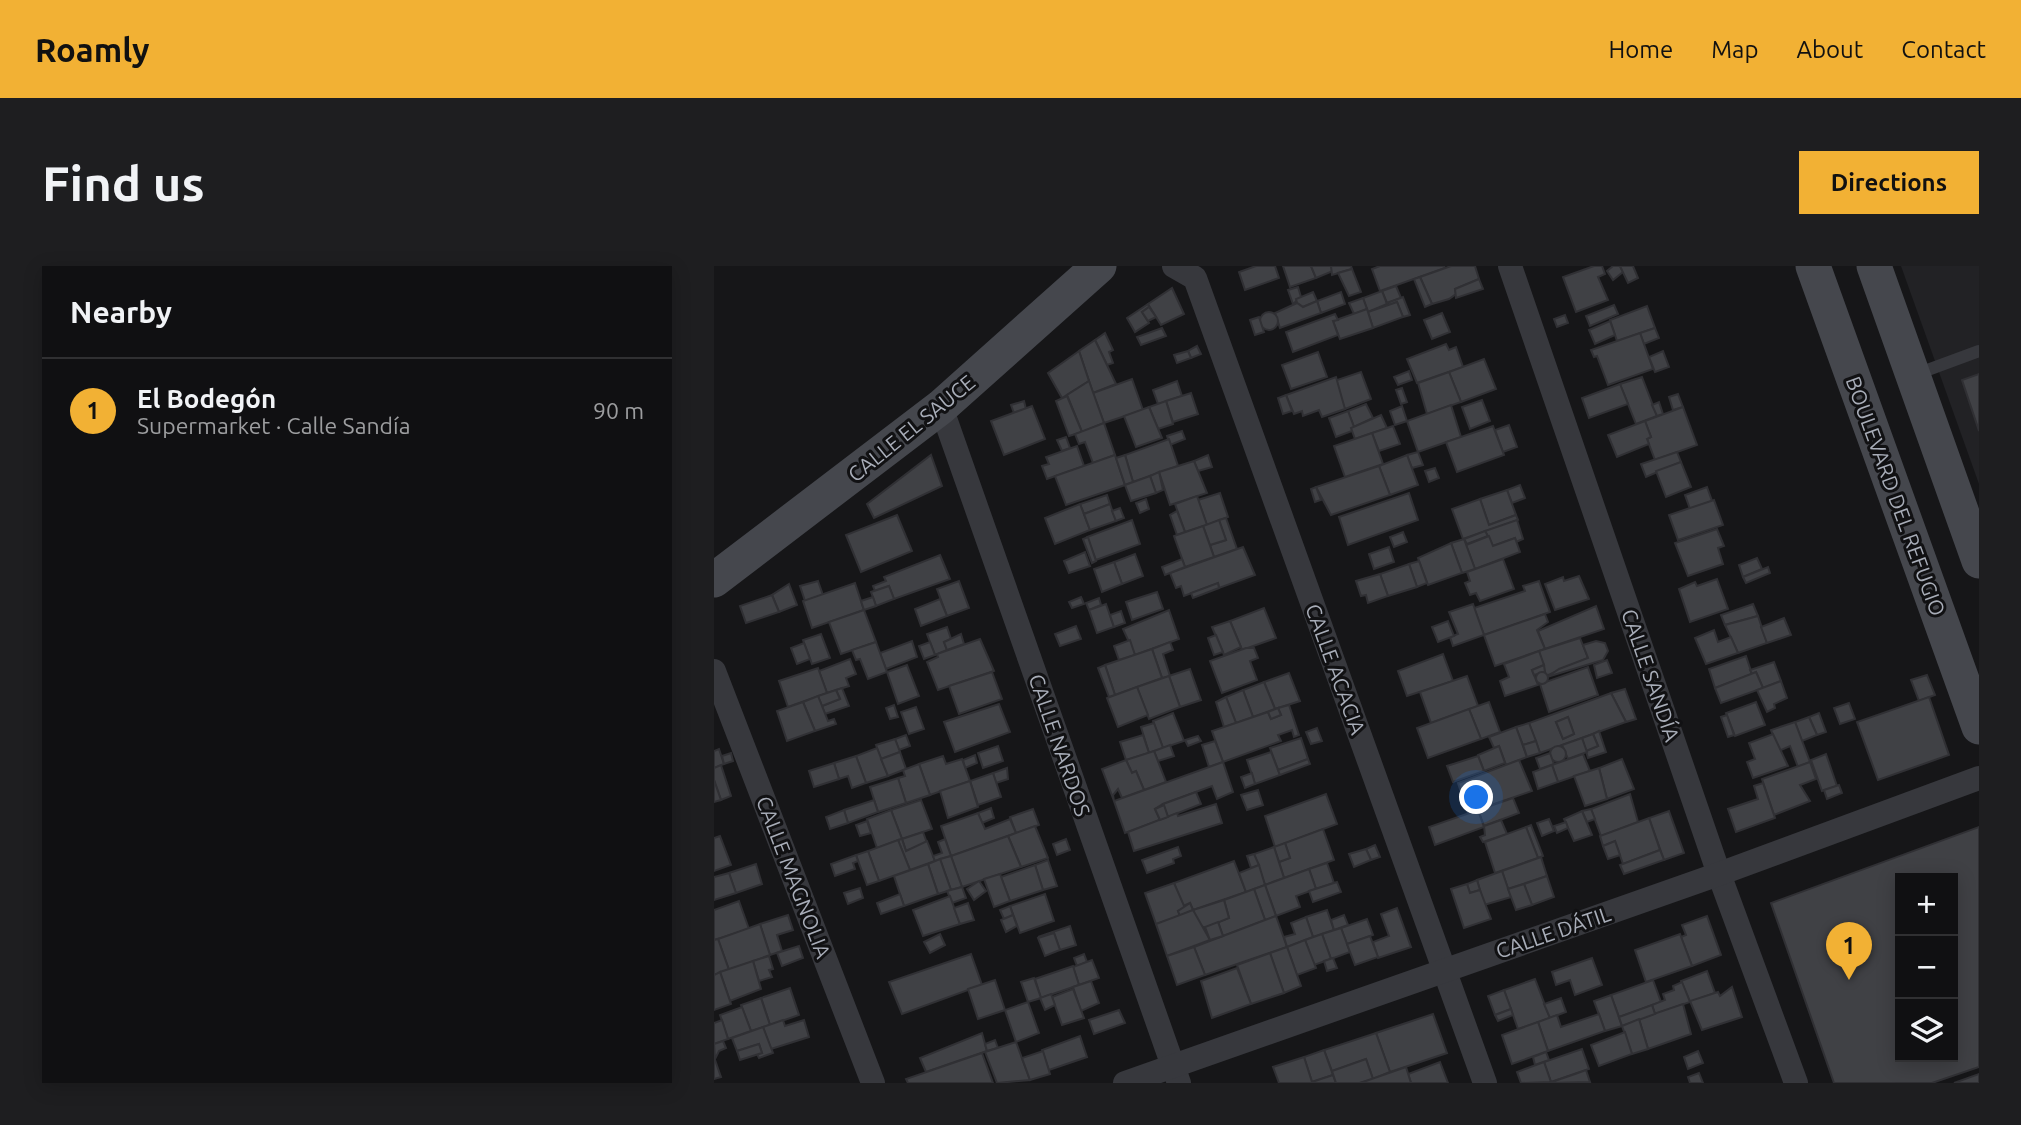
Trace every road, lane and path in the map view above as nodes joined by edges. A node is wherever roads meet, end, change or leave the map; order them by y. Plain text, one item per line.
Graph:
1 (1099, 266) edge
2 (1174, 266) edge
3 (1510, 266) edge
4 (1813, 266) edge
5 (1874, 266) edge
6 (1979, 351) edge
7 (1913, 376) junction
8 (941, 407) junction
9 (1979, 561) edge
10 (714, 580) edge
11 (714, 671) edge
12 (1979, 727) edge
13 (1979, 778) edge
14 (1719, 874) junction
15 (1445, 970) junction
16 (1176, 1075) edge
17 (873, 1083) edge
18 (1125, 1083) edge
19 (1485, 1083) edge
20 (1796, 1083) edge

1 - 8 street, CALLE EL SAUCE
2 - 15 street, CALLE ACACIA
3 - 14 street, CALLE SANDÍA
4 - 12 street, BOULEVARD DEL REFUGIO
5 - 7 street
6 - 7 lane
7 - 9 street
8 - 10 street, CALLE EL SAUCE
8 - 16 street, CALLE NARDOS
11 - 17 street, CALLE MAGNOLIA
13 - 14 street, CALLE DÁTIL
14 - 15 street, CALLE DÁTIL
14 - 20 street, CALLE SANDÍA
15 - 16 street, CALLE DÁTIL
15 - 19 street, CALLE ACACIA
16 - 18 street, CALLE DÁTIL

